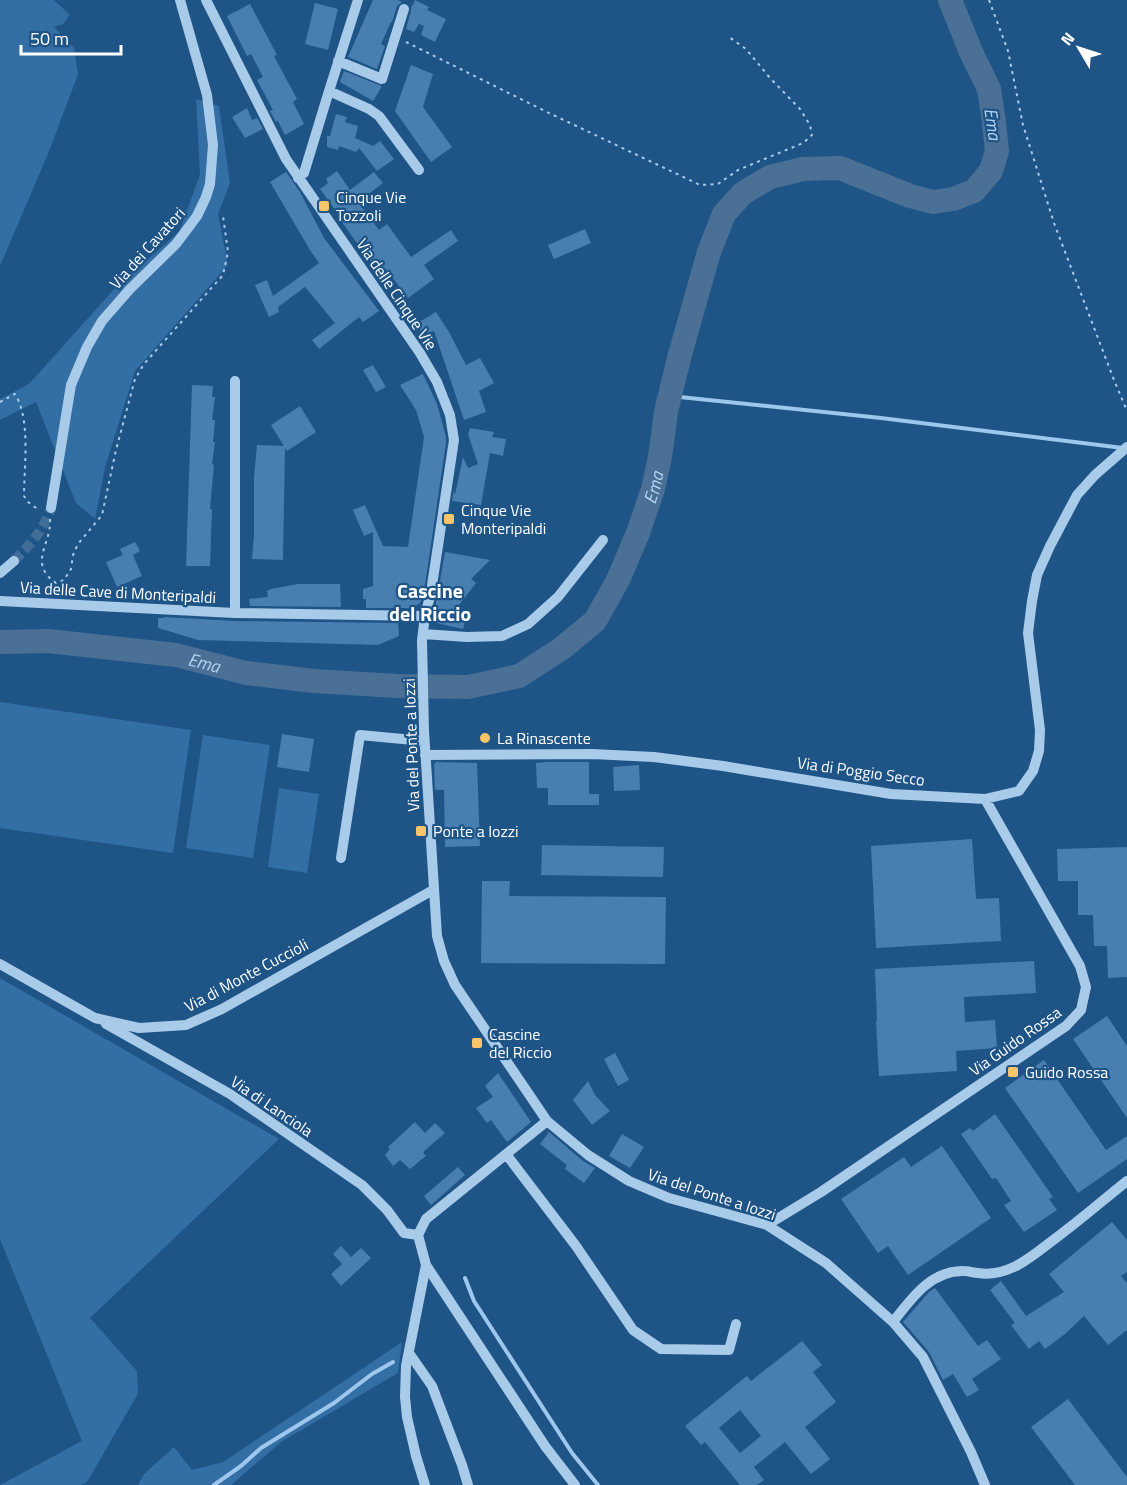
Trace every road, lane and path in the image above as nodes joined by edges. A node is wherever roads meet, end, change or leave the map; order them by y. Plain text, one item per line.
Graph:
1 (180, 0) edge
2 (206, 0) edge
3 (358, 0) edge
4 (989, 0) edge
5 (405, 9) dead end
6 (395, 37) junction
7 (729, 37) dead end
8 (338, 61) junction
9 (329, 91) junction
10 (418, 171) dead end
11 (298, 178) junction
12 (223, 216) dead end
13 (235, 381) dead end
14 (0, 402) edge
15 (1127, 411) edge
16 (1127, 447) edge
17 (51, 508) tunnel mouth
18 (603, 540) dead end
19 (14, 561) tunnel mouth
20 (0, 573) edge
21 (0, 601) edge
22 (235, 613) junction
23 (424, 616) junction
24 (422, 637) junction
25 (424, 736) junction
26 (425, 755) junction
27 (985, 799) junction
28 (342, 858) dead end
29 (433, 890) junction
30 (0, 964) edge
31 (95, 1018) junction
32 (546, 1121) junction
33 (506, 1154) junction
34 (1127, 1181) edge
35 (767, 1225) junction
36 (418, 1235) junction
37 (426, 1265) junction
38 (893, 1322) junction
39 (736, 1324) dead end
40 (409, 1353) junction
41 (425, 1485) edge
42 (468, 1485) edge
43 (575, 1485) edge
44 (985, 1485) edge

1 - 17 street, Via dei Cavatori
2 - 11 street, Via delle Cinque Vie
3 - 8 street
4 - 15 path
5 - 6 street
6 - 7 path
6 - 8 street
8 - 9 street
9 - 10 street
9 - 11 street
11 - 23 street, Via delle Cinque Vie
12 - 14 path
13 - 22 street, Via delle Cave di Monteripaldi
16 - 27 street, Via di Poggio Secco
18 - 24 street
19 - 20 street
21 - 22 street, Via delle Cave di Monteripaldi
22 - 23 street, Via delle Cave di Monteripaldi
23 - 24 street, Via delle Cinque Vie
24 - 25 street, Via del Ponte a Iozzi
25 - 26 street, Via del Ponte a Iozzi
25 - 28 street
26 - 27 street, Via di Poggio Secco
26 - 29 street, Via del Ponte a Iozzi
27 - 35 street, Via Guido Rossa
29 - 31 street, Via di Monte Cuccioli
29 - 32 street, Via del Ponte a Iozzi
30 - 31 street, Via di Monte Cuccioli
31 - 36 street, Via di Lanciola
32 - 33 street
32 - 35 street, Via del Ponte a Iozzi
33 - 36 street
33 - 39 street
34 - 38 street
35 - 38 street, Via del Ponte a Iozzi
36 - 37 street
37 - 40 street
37 - 43 street
38 - 44 street, Via del Ponte a Iozzi
40 - 41 street
40 - 42 street

